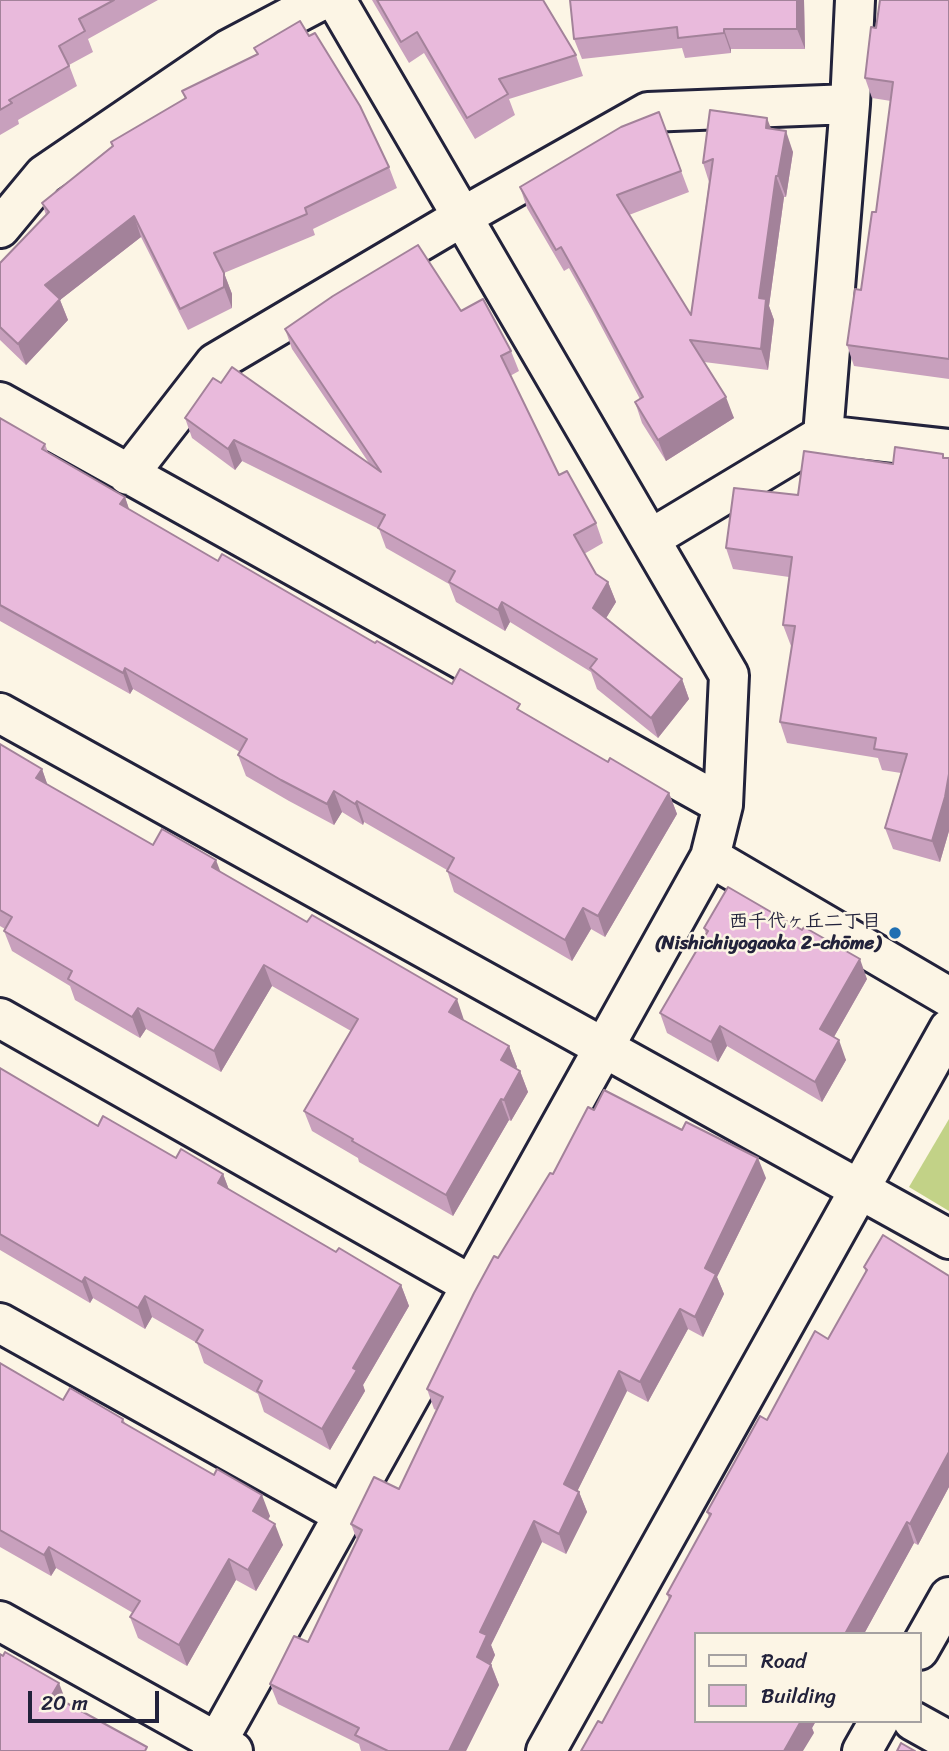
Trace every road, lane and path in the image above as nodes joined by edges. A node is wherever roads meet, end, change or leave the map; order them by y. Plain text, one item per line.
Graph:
1 (322, 0) edge
2 (336, 0) edge
3 (855, 0) edge
4 (850, 104) junction
5 (462, 217) junction
6 (0, 228) edge
7 (0, 402) edge
8 (823, 435) junction
9 (949, 449) edge
10 (128, 475) junction
11 (650, 539) junction
12 (0, 713) edge
13 (723, 805) junction
14 (710, 857) junction
15 (949, 997) edge
16 (0, 1018) edge
17 (949, 1030) edge
18 (604, 1048) junction
19 (859, 1189) junction
20 (949, 1239) edge
21 (473, 1286) junction
22 (0, 1323) edge
23 (344, 1515) junction
24 (949, 1597) edge
25 (0, 1621) edge
26 (921, 1646) edge
27 (878, 1723) edge
28 (917, 1723) edge
29 (949, 1741) edge
30 (221, 1748) edge
31 (546, 1751) edge
32 (862, 1751) edge

1 - 6 street
2 - 5 street
3 - 4 street
4 - 5 street
4 - 8 street
5 - 10 street
5 - 11 street
7 - 10 street
8 - 9 street
8 - 11 street
10 - 13 street
11 - 13 street
12 - 18 street
13 - 14 street
14 - 15 street
14 - 18 street
16 - 21 street
17 - 19 street
18 - 19 street
18 - 21 street
19 - 20 street
19 - 31 street
21 - 23 street
22 - 23 street
23 - 30 street
24 - 26 street
25 - 30 street
27 - 32 street
28 - 29 street

